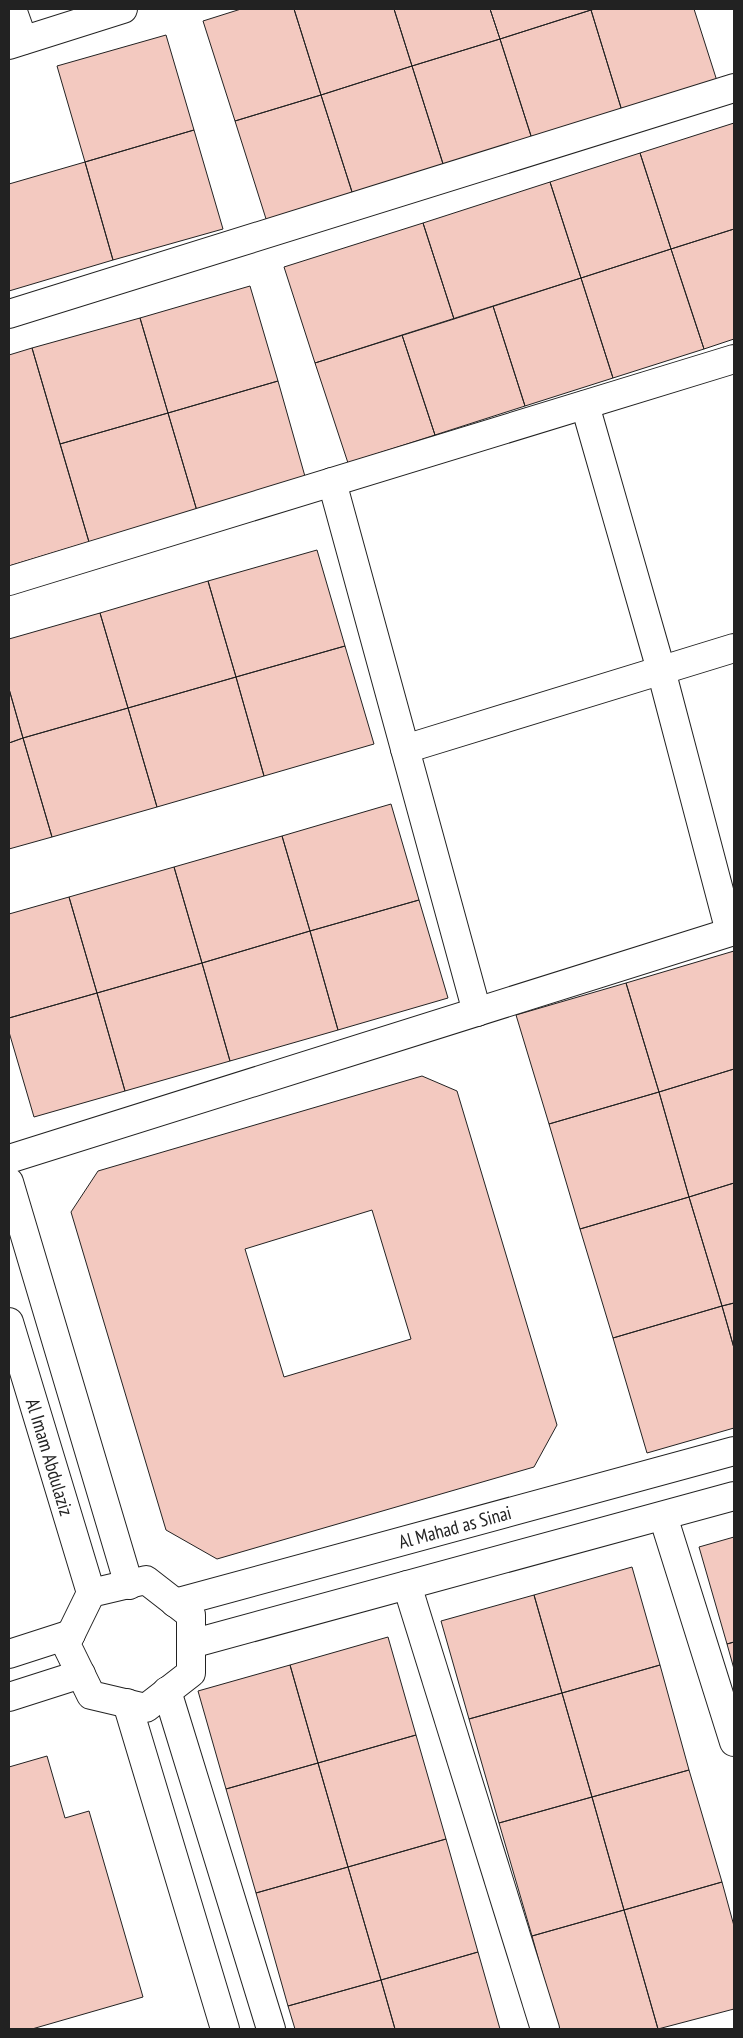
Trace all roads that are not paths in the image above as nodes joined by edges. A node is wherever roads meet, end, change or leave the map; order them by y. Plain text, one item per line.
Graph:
1 (12, 9) edge
2 (123, 9) edge
3 (16, 42) edge
4 (734, 88) edge
5 (9, 314) edge
6 (734, 359) edge
7 (585, 405) junction
8 (332, 482) junction
9 (9, 581) edge
10 (734, 648) edge
11 (661, 670) junction
12 (405, 749) junction
13 (732, 931) edge
14 (477, 1012) junction
15 (9, 1159) edge
16 (9, 1182) edge
17 (9, 1322) edge
18 (734, 1450) edge
19 (734, 1496) edge
20 (663, 1516) junction
21 (129, 1584) junction
22 (407, 1585) junction
23 (91, 1593) junction
24 (175, 1603) junction
25 (71, 1634) junction
26 (191, 1644) junction
27 (9, 1654) edge
28 (81, 1674) junction
29 (167, 1691) junction
30 (9, 1697) edge
31 (127, 1703) junction
32 (734, 1742) edge
33 (225, 2029) edge
34 (271, 2029) edge
35 (544, 2029) edge

1 - 3 street
2 - 3 street
4 - 5 street
6 - 7 street
7 - 8 street
7 - 11 street
8 - 9 street
8 - 12 street
10 - 11 street
11 - 12 street
11 - 13 street
12 - 14 street
13 - 14 street
14 - 15 street
16 - 21 street
17 - 23 street, Al Imam Abdulaziz
18 - 24 street, Al Mahad as Sinai
19 - 20 street
20 - 22 street
20 - 32 street
21 - 23 street
21 - 24 street
22 - 26 street
22 - 35 street
23 - 25 street
24 - 26 street
25 - 27 street
25 - 28 street
26 - 29 street
28 - 30 street
28 - 31 street
29 - 31 street
29 - 34 street
31 - 33 street

